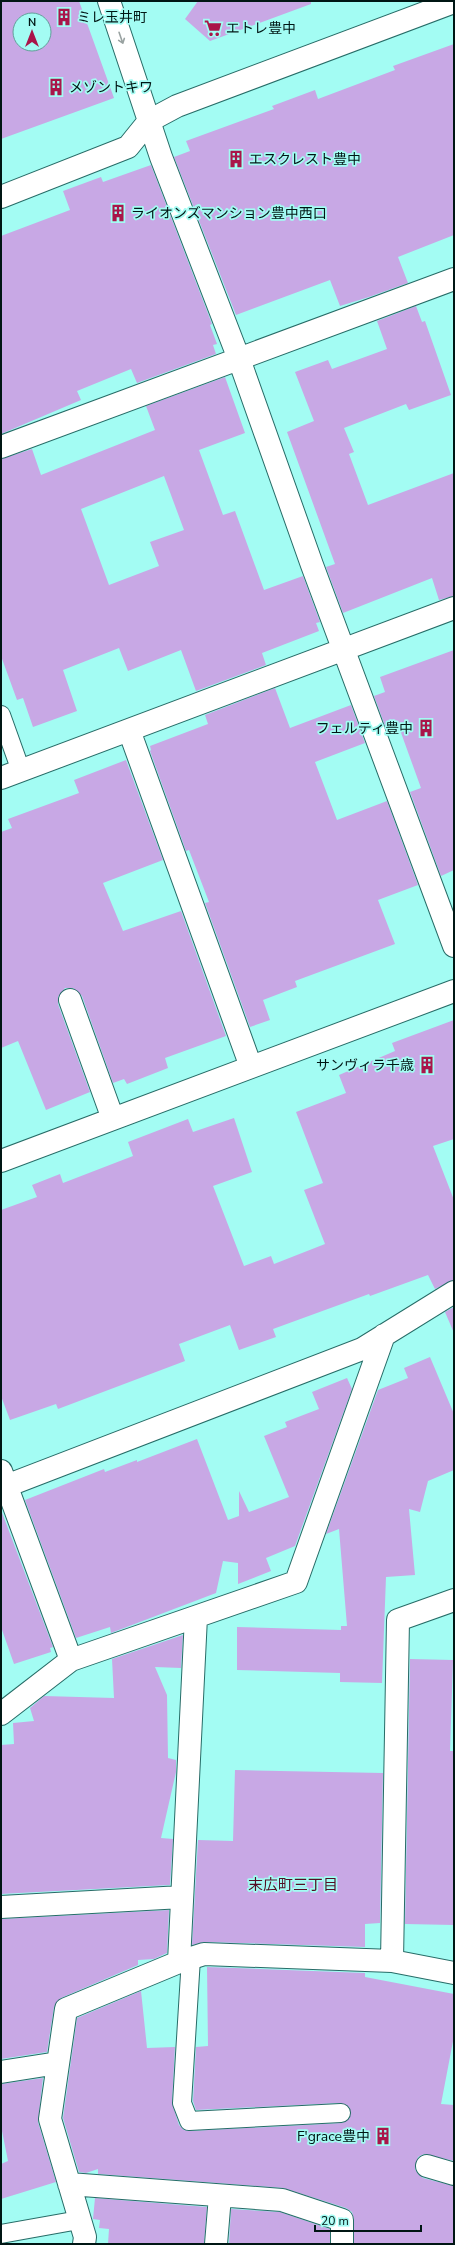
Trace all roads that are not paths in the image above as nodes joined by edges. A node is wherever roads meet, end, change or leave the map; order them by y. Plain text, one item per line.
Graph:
1 (110, 1) edge
2 (454, 2) edge
3 (149, 120) junction
4 (1, 197) edge
5 (454, 279) edge
6 (239, 359) junction
7 (1, 447) edge
8 (454, 608) edge
9 (343, 650) junction
10 (1, 715) edge
11 (129, 730) junction
12 (11, 774) edge
13 (454, 946) edge
14 (454, 991) edge
15 (70, 1000) dead end
16 (251, 1067) junction
17 (113, 1119) junction
18 (1, 1161) edge
19 (454, 1292) edge
20 (384, 1335) junction
21 (3, 1481) edge
22 (454, 1600) edge
23 (196, 1617) junction
24 (71, 1660) junction
25 (1, 1714) edge
26 (182, 1897) junction
27 (1, 1907) edge
28 (185, 1960) junction
29 (392, 1961) junction
30 (454, 1973) edge
31 (58, 2063) junction
32 (1, 2072) edge
33 (341, 2113) dead end
34 (427, 2166) dead end
35 (454, 2174) edge
36 (69, 2184) junction
37 (220, 2196) junction
38 (79, 2220) junction
39 (1, 2234) edge
40 (84, 2244) edge
41 (216, 2244) edge
42 (342, 2244) edge

1 -> 3 street
2 - 3 street
3 - 4 street
3 - 6 street
5 - 6 street
6 - 7 street
6 - 9 street
8 - 9 street
9 - 11 street
9 - 13 street
10 - 12 lane
11 - 12 street
11 - 16 street
14 - 16 street
15 - 17 street
16 - 17 street
17 - 18 street
19 - 20 street
20 - 21 street
20 - 23 street
21 - 24 street
22 - 29 street
23 - 24 street
23 - 26 street
24 - 25 street
26 - 27 street
26 - 28 street
28 - 29 street
28 - 31 street
28 - 33 lane
29 - 30 street
31 - 32 street
31 - 36 street
34 - 35 street
36 - 37 street
36 - 38 street
37 - 41 street
37 - 42 street
38 - 39 lane
38 - 40 street

